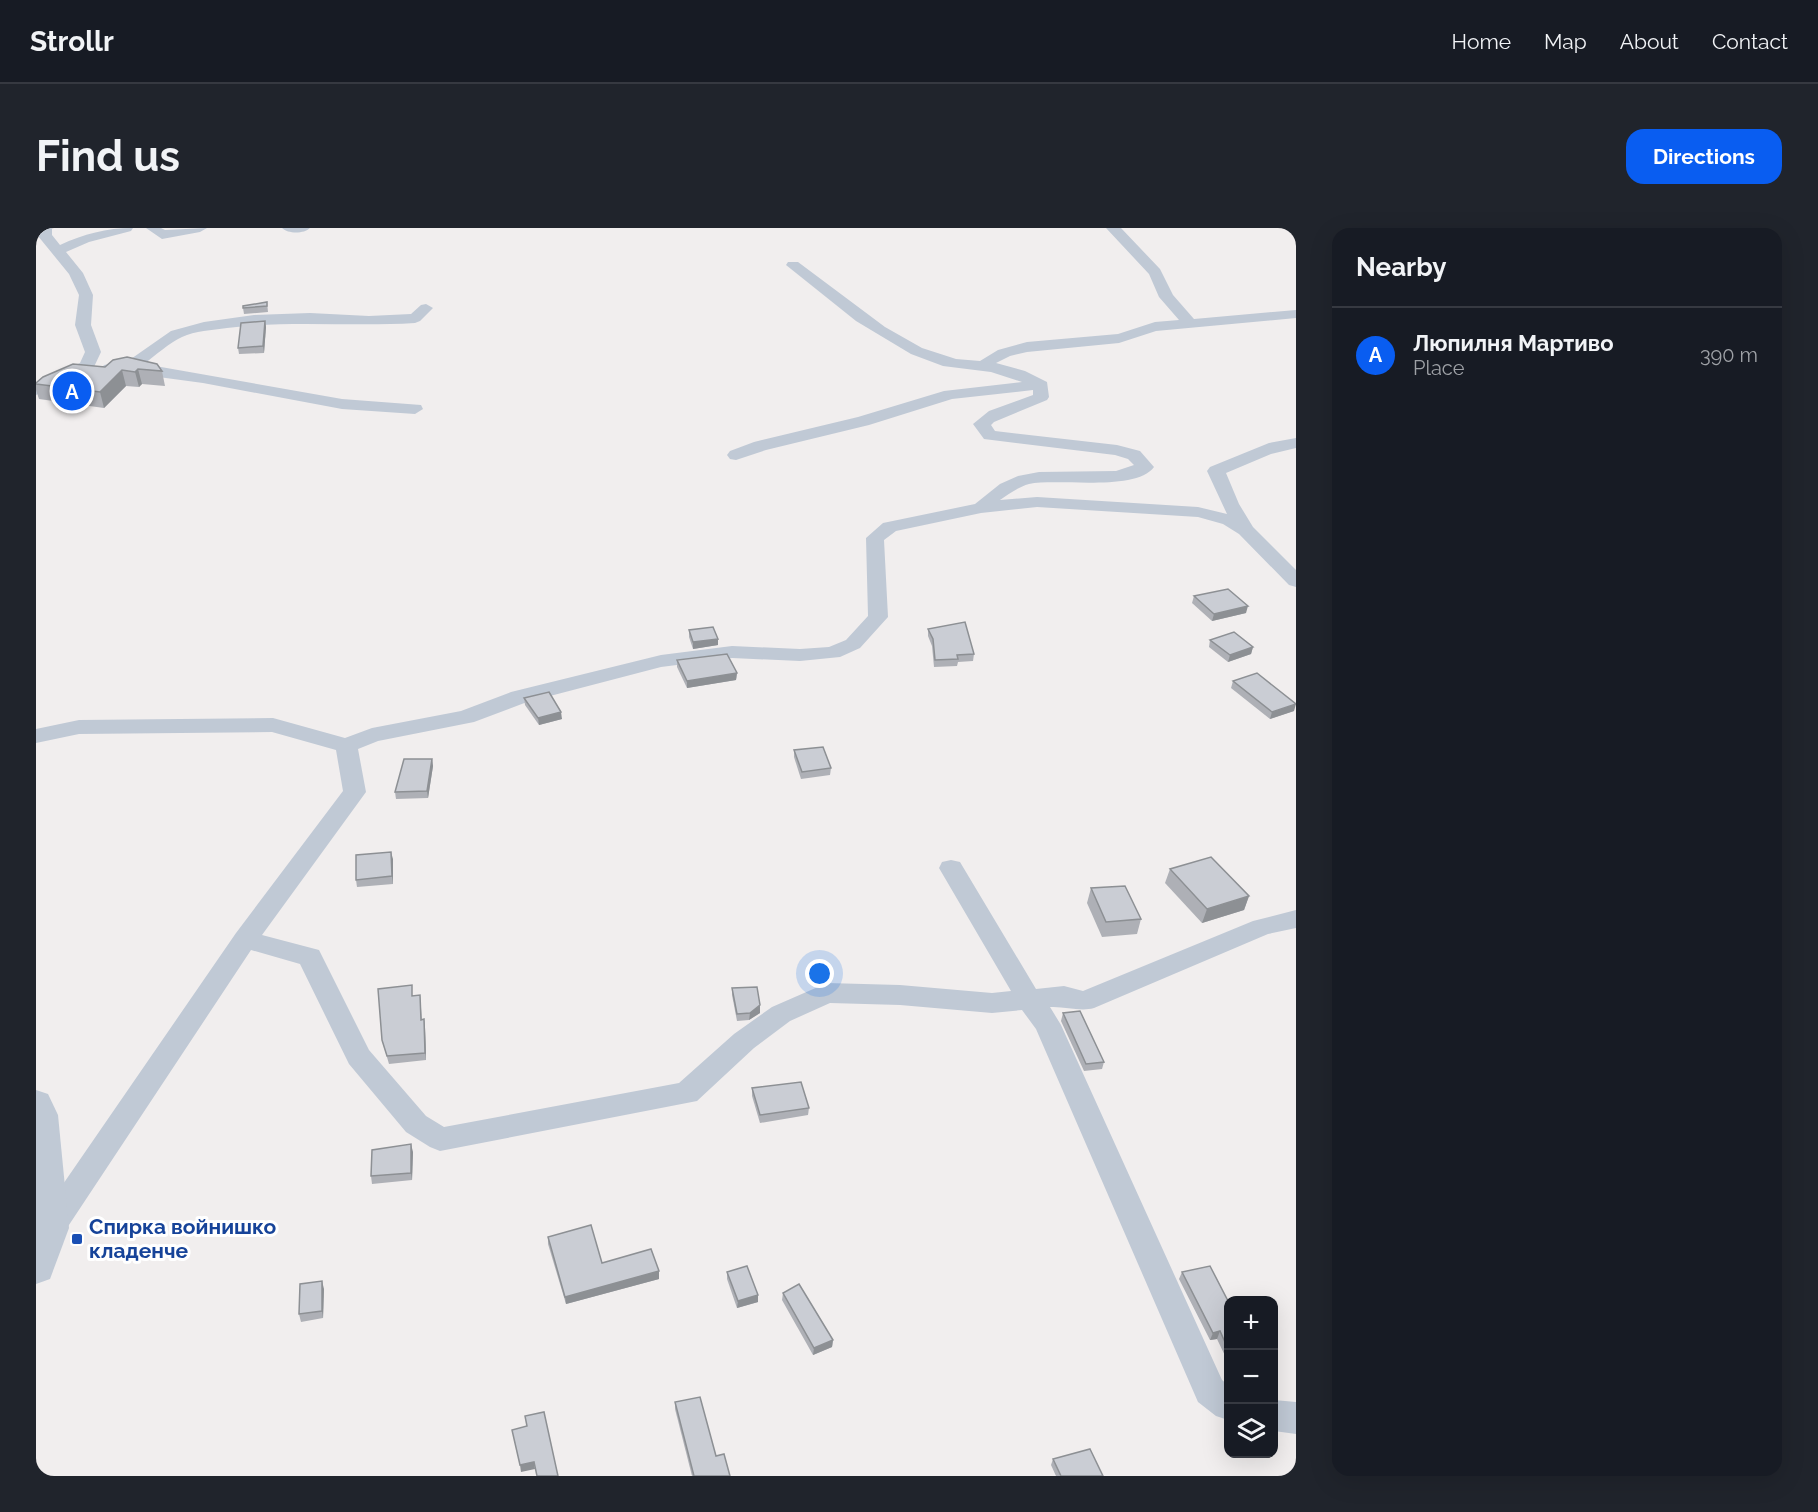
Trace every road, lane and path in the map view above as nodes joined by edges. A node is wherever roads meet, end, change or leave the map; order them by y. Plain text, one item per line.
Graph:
1 (45, 228) edge
2 (126, 228) edge
3 (153, 228) edge
4 (200, 228) edge
5 (289, 228) edge
6 (303, 228) edge
7 (1113, 228) edge
8 (57, 251) junction
9 (793, 265) dead end
10 (426, 308) dead end
11 (1296, 314) edge
12 (1190, 323) junction
13 (132, 365) junction
14 (87, 366) junction
15 (992, 367) junction
16 (1041, 385) junction
17 (36, 390) edge
18 (416, 409) dead end
19 (1296, 444) edge
20 (736, 455) dead end
21 (981, 508) junction
22 (1246, 530) junction
23 (1296, 581) edge
24 (36, 736) edge
25 (346, 746) junction
26 (951, 868) dead end
27 (1296, 919) edge
28 (245, 939) junction
29 (1029, 999) junction
30 (36, 1104) edge
31 (50, 1228) junction
32 (36, 1267) edge
33 (1227, 1404) edge
34 (1278, 1416) edge
35 (1296, 1418) edge

1 - 8 street
2 - 8 street
3 - 4 street
5 - 6 street
7 - 12 street
8 - 14 street
9 - 15 street
10 - 13 street
11 - 12 street
12 - 15 street
13 - 14 street
13 - 18 street
14 - 17 street
15 - 16 street
16 - 20 street
16 - 21 street
19 - 22 street
21 - 22 street
21 - 25 street
22 - 23 street
24 - 25 street
25 - 28 street
26 - 29 street
27 - 29 street
28 - 29 street
28 - 31 street
29 - 33 street
30 - 31 street
31 - 32 street
34 - 35 street

